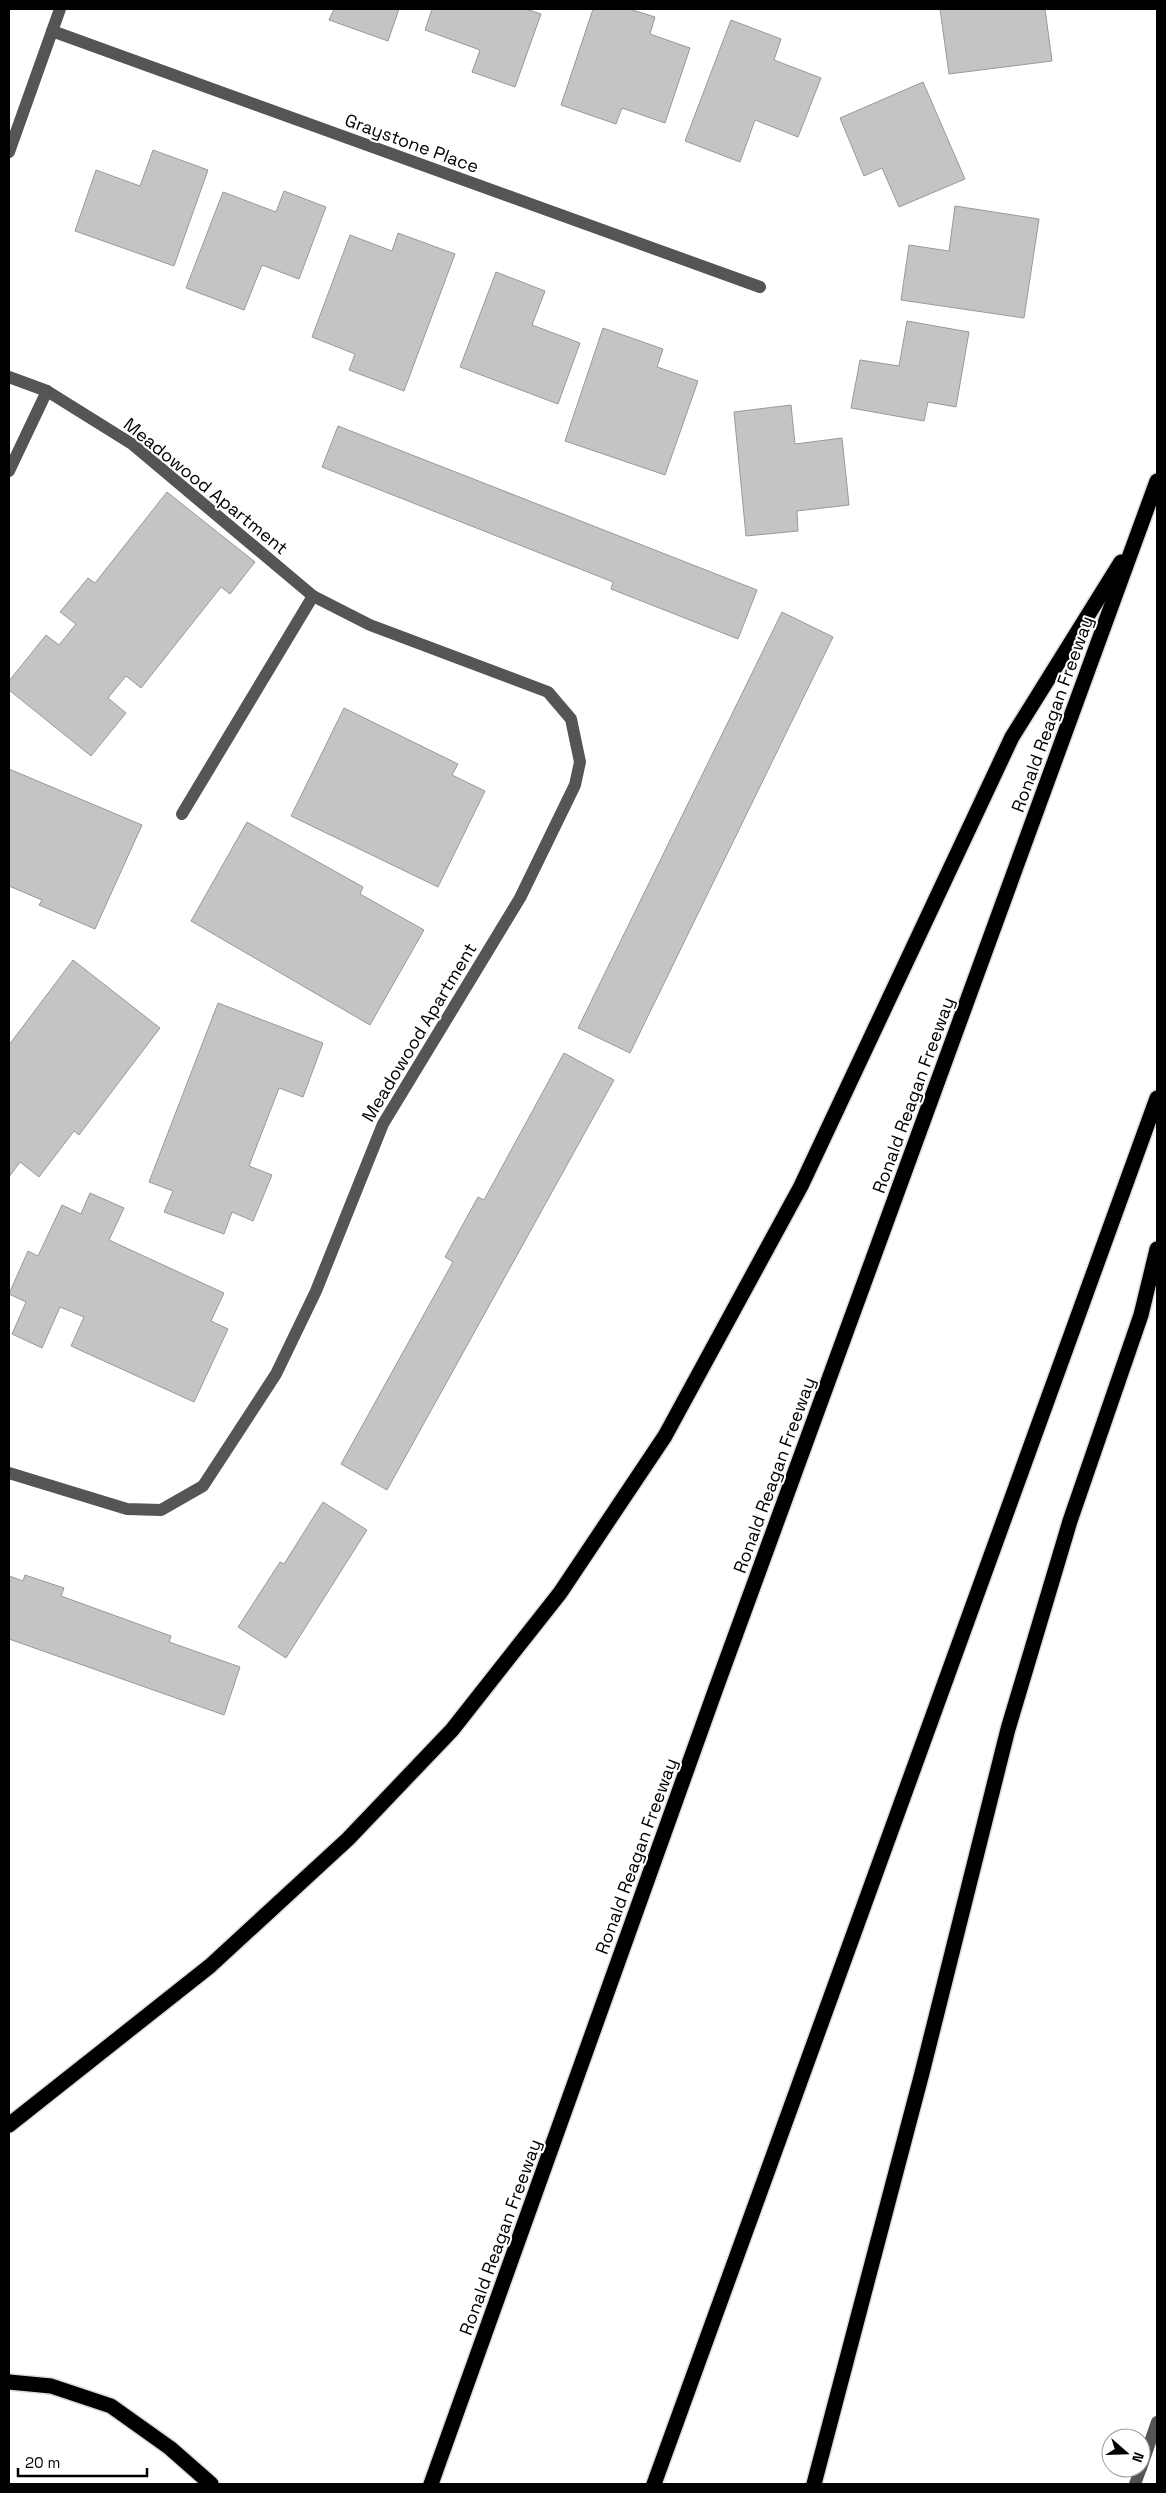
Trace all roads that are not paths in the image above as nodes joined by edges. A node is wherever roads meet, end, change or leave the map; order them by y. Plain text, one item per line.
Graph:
1 (60, 9) edge
2 (52, 32) junction
3 (9, 152) edge
4 (760, 287) dead end
5 (9, 377) edge
6 (47, 391) junction
7 (9, 471) edge
8 (1157, 481) edge
9 (1138, 535) junction
10 (313, 596) junction
11 (182, 814) dead end
12 (1157, 1098) edge
13 (1157, 1249) edge
14 (9, 1472) edge
15 (9, 2125) edge
16 (9, 2382) edge
17 (1157, 2422) edge
18 (1151, 2439) edge
19 (211, 2484) edge
20 (431, 2484) edge
21 (654, 2484) edge
22 (814, 2484) edge

1 - 2 street
2 - 3 street
2 - 4 street, Graystone Place
5 - 6 street, Meadowood Apartment
6 - 7 street
6 - 10 street, Meadowood Apartment
8 - 9 highway, Ronald Reagan Freeway
9 - 15 highway
9 - 20 highway, Ronald Reagan Freeway
10 - 11 street
10 - 14 street, Meadowood Apartment
12 - 21 highway
13 - 22 highway
16 - 19 highway
17 - 18 street

